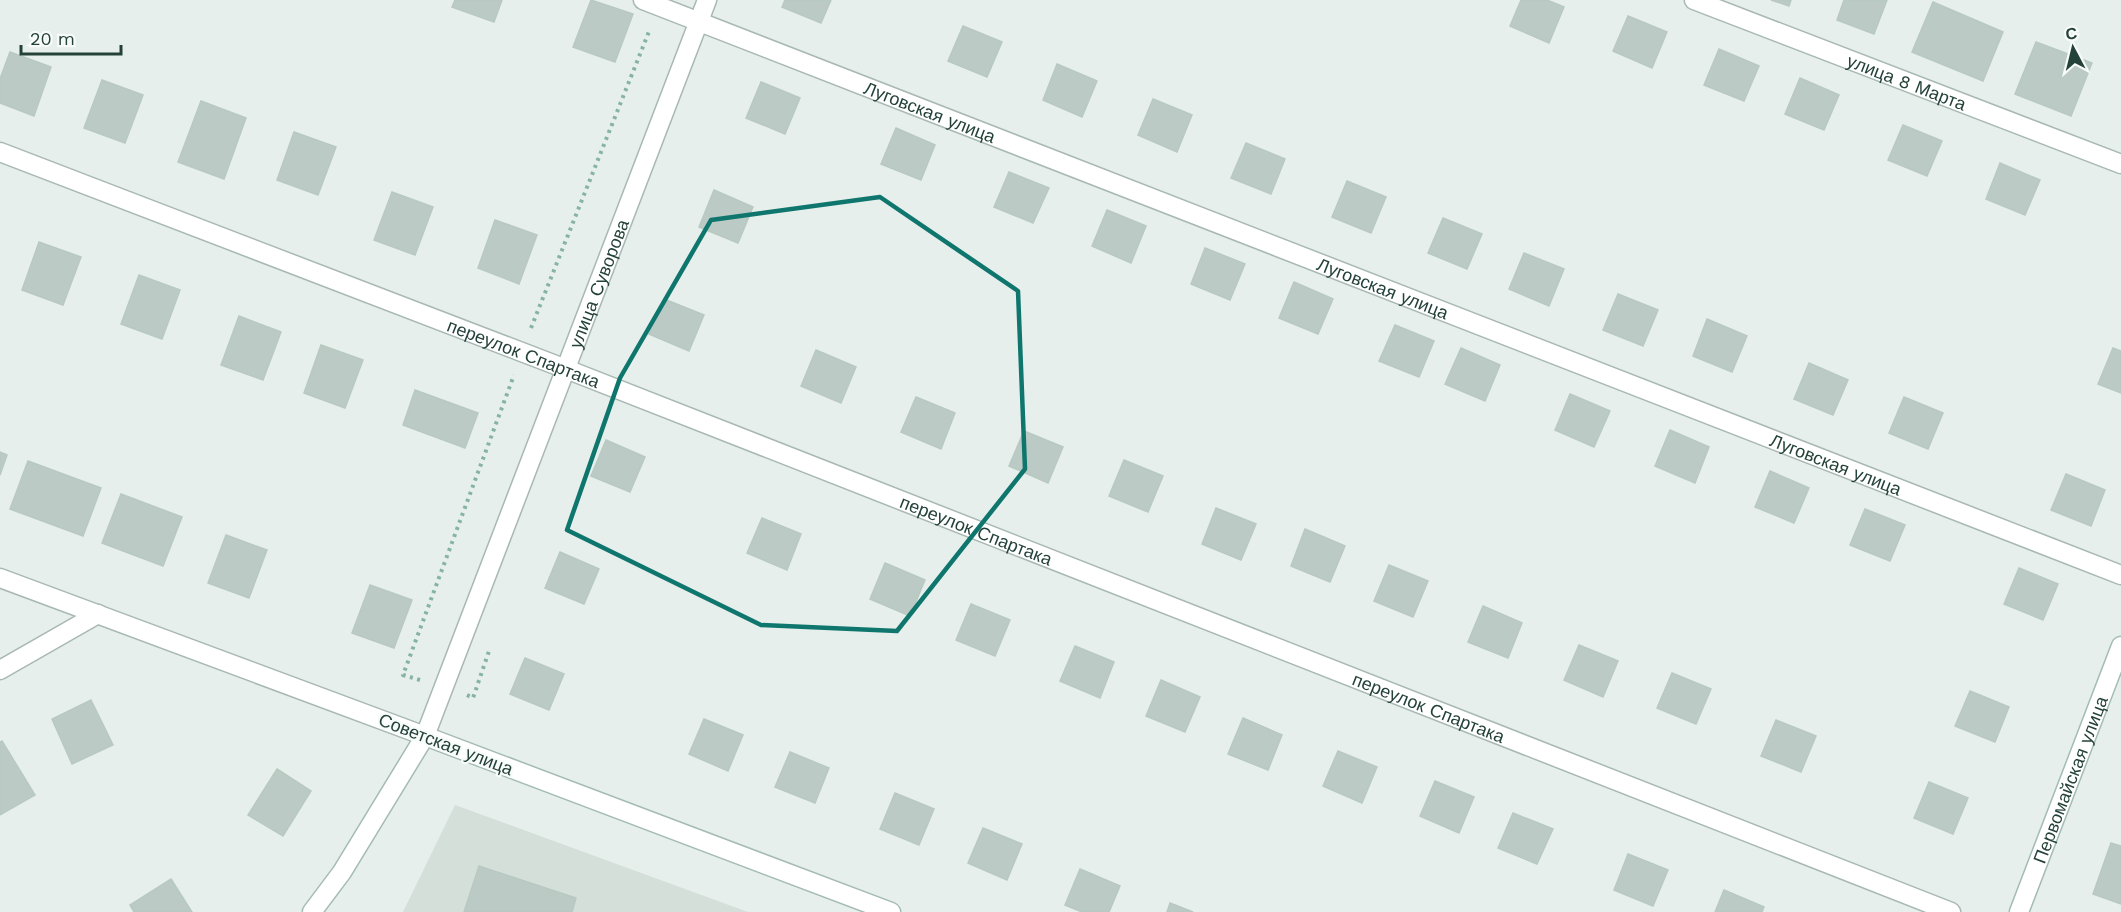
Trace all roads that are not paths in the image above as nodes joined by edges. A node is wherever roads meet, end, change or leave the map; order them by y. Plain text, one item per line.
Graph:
1 (643, 0) edge
2 (707, 0) edge
3 (1694, 0) edge
4 (699, 21) junction
5 (0, 152) edge
6 (2121, 164) edge
7 (566, 369) junction
8 (2121, 575) edge
9 (0, 578) edge
10 (98, 614) junction
11 (2121, 646) edge
12 (0, 670) edge
13 (425, 736) junction
14 (312, 912) edge
15 (891, 912) edge
16 (1951, 912) edge
17 (2019, 912) edge

1 - 4 street, Луговская улица
2 - 4 street, улица Суворова
3 - 6 street, улица 8 Марта
4 - 7 street, улица Суворова
4 - 8 street, Луговская улица
5 - 7 street, переулок Спартака
7 - 13 street, улица Суворова
7 - 16 street, переулок Спартака
9 - 10 street, Советская улица
10 - 12 street
10 - 13 street, Советская улица
11 - 17 street, Первомайская улица
13 - 14 street, улица Суворова
13 - 15 street, Советская улица

